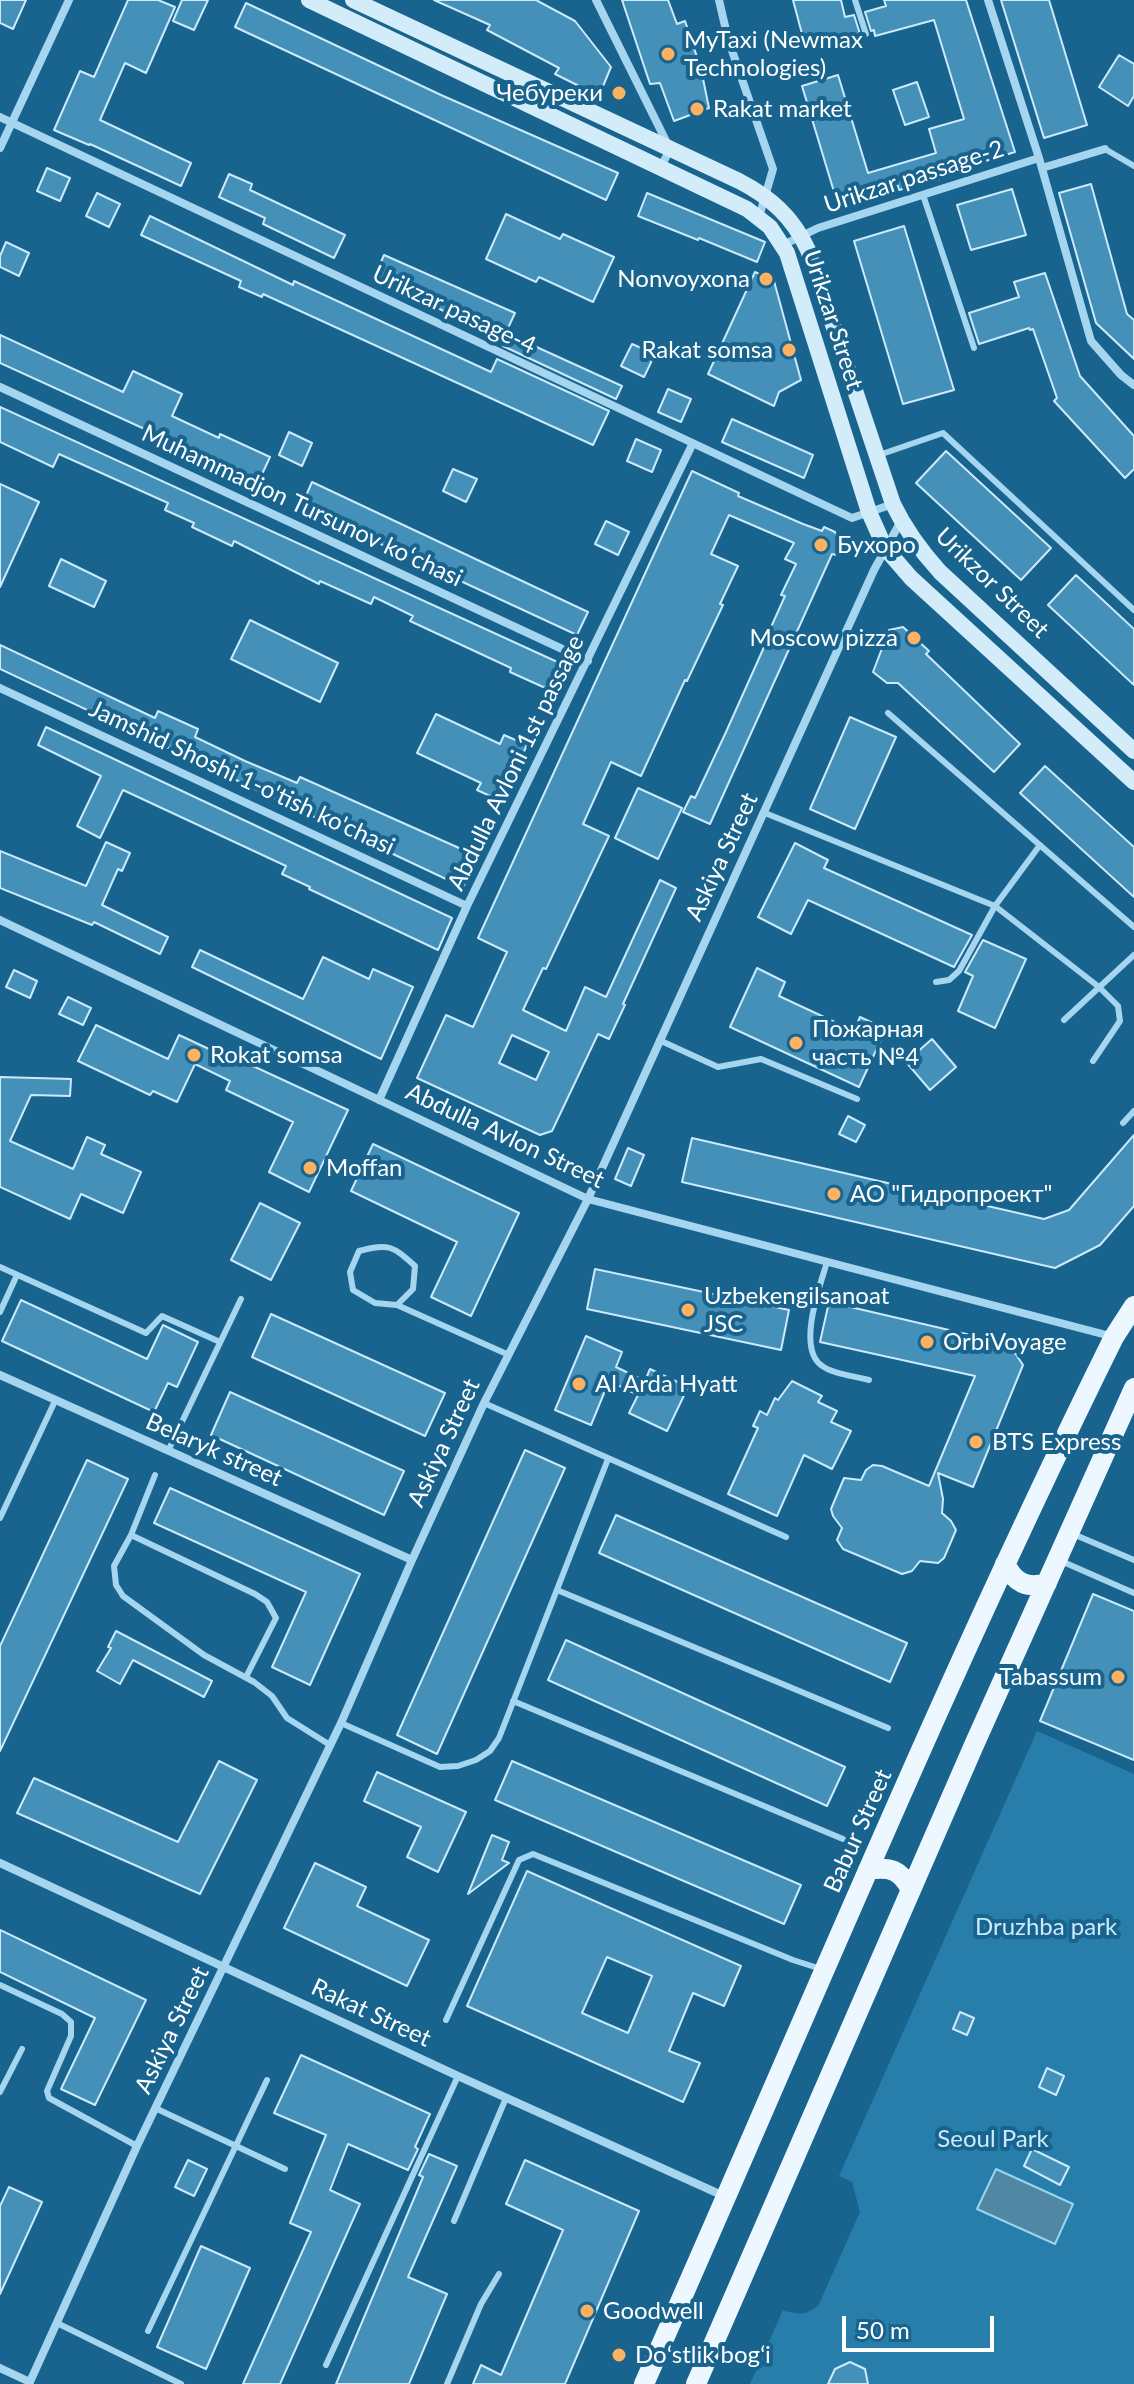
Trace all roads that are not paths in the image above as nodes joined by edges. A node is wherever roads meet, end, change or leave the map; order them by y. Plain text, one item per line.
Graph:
1 (69, 0) edge
2 (309, 0) edge
3 (353, 0) edge
4 (596, 0) edge
5 (719, 0) edge
6 (855, 0) edge
7 (988, 0) edge
8 (866, 34) dead end
9 (0, 117) edge
10 (12, 123) junction
11 (0, 148) edge
12 (670, 149) junction
13 (1105, 149) joint
14 (1039, 158) junction
15 (1133, 163) edge
16 (661, 167) junction
17 (1042, 168) junction
18 (923, 195) junction
19 (765, 196) junction
20 (759, 217) junction
21 (802, 235) junction
22 (783, 245) junction
23 (974, 348) dead end
24 (1134, 385) edge
25 (0, 387) edge
26 (692, 445) junction
27 (877, 455) junction
28 (893, 504) junction
29 (869, 512) junction
30 (901, 521) junction
31 (885, 548) junction
32 (1134, 610) edge
33 (588, 661) junction
34 (0, 688) edge
35 (888, 713) dead end
36 (1134, 751) edge
37 (1134, 782) edge
38 (765, 813) junction
39 (1040, 845) junction
40 (467, 906) junction
41 (995, 906) junction
42 (0, 920) edge
43 (1134, 927) edge
44 (1134, 955) edge
45 (936, 982) dead end
46 (1099, 987) junction
47 (1064, 1020) dead end
48 (659, 1040) junction
49 (1093, 1061) dead end
50 (857, 1099) dead end
51 (379, 1100) junction
52 (1134, 1111) edge
53 (1123, 1123) dead end
54 (588, 1199) junction
55 (827, 1262) junction
56 (0, 1267) edge
57 (17, 1275) junction
58 (241, 1299) dead end
59 (397, 1305) junction
60 (1134, 1306) edge
61 (0, 1312) edge
62 (1114, 1337) junction
63 (220, 1342) junction
64 (509, 1355) junction
65 (0, 1375) edge
66 (869, 1380) dead end
67 (1134, 1388) edge
68 (55, 1401) junction
69 (484, 1403) junction
70 (168, 1451) junction
71 (608, 1459) junction
72 (155, 1475) dead end
73 (0, 1518) edge
74 (1070, 1532) junction
75 (131, 1535) junction
76 (786, 1537) dead end
77 (412, 1560) junction
78 (1057, 1560) junction
79 (1134, 1560) edge
80 (1005, 1564) junction
81 (1047, 1583) junction
82 (557, 1590) junction
83 (1134, 1593) edge
84 (246, 1677) junction
85 (513, 1701) junction
86 (341, 1723) junction
87 (888, 1728) dead end
88 (330, 1745) junction
89 (843, 1839) dead end
90 (0, 1863) edge
91 (868, 1870) junction
92 (911, 1890) junction
93 (225, 1967) junction
94 (824, 1971) junction
95 (0, 1985) edge
96 (446, 2020) dead end
97 (22, 2049) dead end
98 (458, 2076) junction
99 (267, 2080) dead end
100 (0, 2092) edge
101 (506, 2098) junction
102 (155, 2108) junction
103 (137, 2146) junction
104 (237, 2147) junction
105 (285, 2169) dead end
106 (727, 2197) junction
107 (454, 2221) dead end
108 (499, 2274) dead end
109 (57, 2323) junction
110 (148, 2331) dead end
111 (326, 2365) dead end
112 (0, 2368) edge
113 (29, 2383) edge
114 (181, 2384) edge
115 (447, 2384) edge
116 (644, 2384) edge
117 (696, 2384) edge

1 - 10 street
2 - 16 main road, Urikzar Street
3 - 12 main road, Urikzar Street
4 - 12 street
5 - 19 street
6 - 8 lane
7 - 14 street, Urikzar passage-2
9 - 10 street, Urikzar pasage-4
10 - 11 street
10 - 26 street, Urikzar pasage-4
12 - 16 street
12 - 19 main road, Urikzar Street
13 - 15 lane
13 - 17 street, Urikzar passage-2
14 - 17 street, Urikzar passage-2
14 - 18 street, Urikzar passage-2
16 - 20 main road, Urikzar Street
17 - 24 street, Urikzar passage-2
18 - 21 street, Urikzar passage-2
18 - 23 lane
19 - 20 street
19 - 21 main road, Urikzar Street
20 - 22 main road, Urikzar Street
21 - 22 street, Urikzar passage-2
21 - 27 main road, Urikzor Street
22 - 29 main road, Urikzar Street
25 - 33 street, Muhammadjon Tursunov koʻchasi
26 - 29 street, Urikzar pasage-4
26 - 33 street, Abdulla Avloni 1st passage
27 - 28 main road, Urikzor Street
27 - 32 lane
28 - 29 street, Urikzar pasage-4
28 - 30 main road, Urikzor Street
29 - 31 main road, Urikzar Street
30 - 31 street, Askiya Street
30 - 36 main road, Urikzor Street
31 - 37 main road, Urikzar Street
31 - 38 street, Askiya Street
33 - 40 street, Abdulla Avloni 1st passage
34 - 40 street, Jamshid Shoshi 1-o'tish ko'chasi
35 - 39 lane
38 - 41 lane
38 - 48 street, Askiya Street
39 - 41 lane
39 - 43 lane
40 - 51 street, Abdulla Avloni 1st passage
41 - 45 lane
41 - 46 lane
42 - 51 street, Abdulla Avlon Street
44 - 46 lane
46 - 47 lane
46 - 49 lane
48 - 50 lane
48 - 54 street, Askiya Street
51 - 54 street, Abdulla Avlon Street
52 - 53 lane
54 - 55 street, Abdulla Avlon Street
54 - 64 street, Askiya Street
55 - 62 street, Abdulla Avlon Street
55 - 66 lane
56 - 57 lane
57 - 61 lane
57 - 63 lane
58 - 63 lane
59 - 59 lane
59 - 64 lane
60 - 62 main road, Babur Street
62 - 80 main road, Babur Street
63 - 70 lane
64 - 69 street, Askiya Street
65 - 68 street, Belaryk street
67 - 74 main road
68 - 70 street, Belaryk street
68 - 73 lane
69 - 71 lane
69 - 77 street, Askiya Street
70 - 77 street, Belaryk street
71 - 76 lane
71 - 82 lane
72 - 75 lane
74 - 78 main road
74 - 79 lane
75 - 84 lane
75 - 84 lane
77 - 86 street, Askiya Street
78 - 81 main road
78 - 83 lane
80 - 81 main road
80 - 91 main road, Babur Street
81 - 92 main road
82 - 85 lane
82 - 87 lane
84 - 88 lane
85 - 86 lane
85 - 89 lane
86 - 88 street, Askiya Street
88 - 93 street, Askiya Street
90 - 93 street, Rakat Street
91 - 92 main road
91 - 94 main road, Babur Street
92 - 117 main road
93 - 98 street, Rakat Street
93 - 102 street, Askiya Street
94 - 96 lane
94 - 106 main road, Babur Street
95 - 103 lane
97 - 100 lane
98 - 101 street, Rakat Street
98 - 111 lane
99 - 104 lane
101 - 106 street, Rakat Street
101 - 107 lane
102 - 103 street, Askiya Street
102 - 104 lane
103 - 109 street, Askiya Street
104 - 105 lane
104 - 110 lane
106 - 116 main road, Babur Street
108 - 115 lane
109 - 113 street, Askiya Street
109 - 114 lane
112 - 113 street

